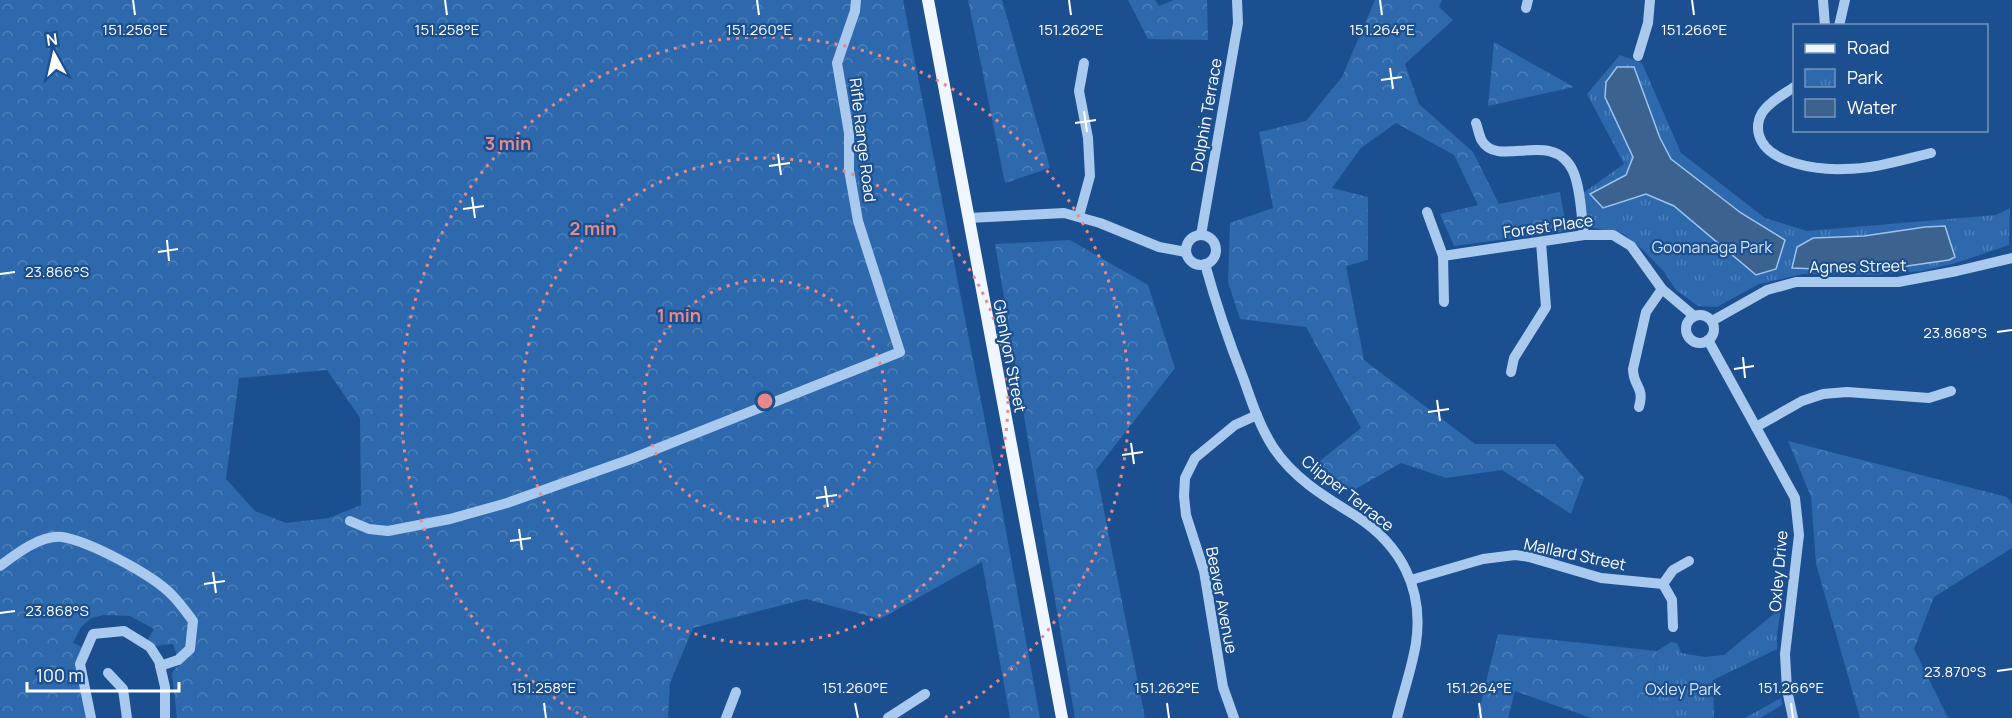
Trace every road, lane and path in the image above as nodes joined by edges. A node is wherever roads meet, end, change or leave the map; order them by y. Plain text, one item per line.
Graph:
1 (856, 0) edge
2 (928, 0) edge
3 (1237, 0) edge
4 (1650, 0) edge
5 (1823, 0) edge
6 (1845, 0) edge
7 (1825, 24) edge
8 (1839, 24) edge
9 (1638, 56) dead end
10 (1084, 63) dead end
11 (1793, 88) edge
12 (1476, 123) dead end
13 (1931, 153) dead end
14 (1426, 212) dead end
15 (1079, 216) junction
16 (968, 218) junction
17 (1201, 235) junction
18 (1584, 235) junction
19 (1541, 242) junction
20 (1186, 252) junction
21 (1443, 256) junction
22 (2012, 258) edge
23 (1205, 264) junction
24 (1662, 289) junction
25 (1444, 302) dead end
26 (1694, 316) junction
27 (1712, 321) junction
28 (1708, 340) junction
29 (1511, 372) dead end
30 (1951, 391) dead end
31 (1639, 407) dead end
32 (1257, 416) junction
33 (1756, 427) junction
34 (350, 521) dead end
35 (1689, 561) dead end
36 (0, 566) edge
37 (1411, 580) junction
38 (1663, 584) junction
39 (1673, 627) dead end
40 (160, 666) junction
41 (108, 673) dead end
42 (736, 692) dead end
43 (925, 694) dead end
44 (91, 718) edge
45 (127, 718) edge
46 (165, 718) edge
47 (726, 718) edge
48 (888, 718) edge
49 (1062, 718) edge
50 (1234, 718) edge
51 (1397, 718) edge
52 (1793, 718) edge

1 - 34 street, Rifle Range Road
2 - 16 main road, Glenlyon Street
3 - 17 street, Dolphin Terrace
4 - 9 street
5 - 7 street
6 - 8 street
10 - 15 street
11 - 13 street
12 - 18 street
14 - 21 street
15 - 16 street
15 - 20 street
16 - 49 main road, Glenlyon Street
17 - 20 street
17 - 23 street
18 - 19 street, Forest Place
18 - 24 street, Forest Place
19 - 21 street, Forest Place
19 - 29 street
20 - 23 street
21 - 25 street
22 - 27 street, Agnes Street
23 - 32 street, Clipper Terrace
24 - 26 street, Forest Place
24 - 31 street
26 - 27 street
26 - 28 street
27 - 28 street
28 - 33 street, Oxley Drive
30 - 33 street
32 - 37 street, Clipper Terrace
32 - 50 street, Beaver Avenue
33 - 52 street, Oxley Drive
35 - 38 street
36 - 40 street
37 - 38 street, Mallard Street
37 - 51 street, Clipper Terrace
38 - 39 street
40 - 44 street
40 - 46 street
41 - 45 street
42 - 47 street
43 - 48 street

